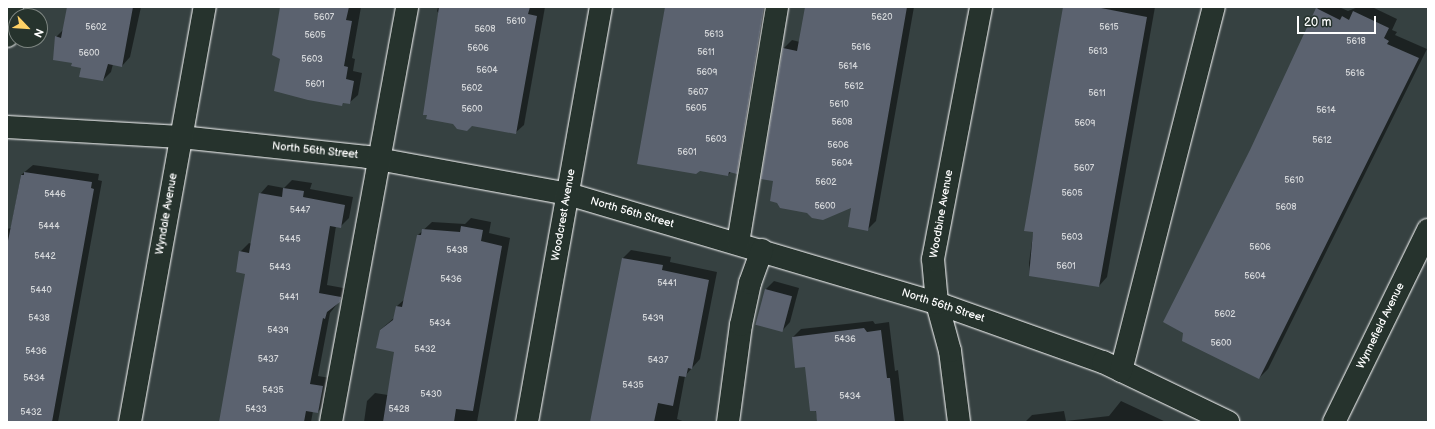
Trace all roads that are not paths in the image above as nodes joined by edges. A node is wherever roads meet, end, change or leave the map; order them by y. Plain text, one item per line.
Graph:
1 (12, 7) edge
2 (204, 7) edge
3 (407, 7) edge
4 (601, 7) edge
5 (777, 7) edge
6 (981, 7) edge
7 (1214, 7) edge
8 (7, 36) edge
9 (7, 127) edge
10 (181, 137) junction
11 (381, 160) junction
12 (568, 194) junction
13 (1428, 230) edge
14 (738, 243) junction
15 (762, 250) junction
16 (937, 303) junction
17 (1121, 371) junction
18 (130, 422) edge
19 (331, 422) edge
20 (527, 422) edge
21 (728, 422) edge
22 (959, 422) edge
23 (1228, 422) edge
24 (1334, 422) edge

1 - 8 street
2 - 10 street, Wyndale Avenue
3 - 11 street
4 - 12 street, Woodcrest Avenue
5 - 14 street
6 - 16 street, Woodbine Avenue
7 - 17 street
9 - 10 street, North 56th Street
10 - 11 street, North 56th Street
10 - 18 street, Wyndale Avenue
11 - 12 street, North 56th Street
11 - 19 street
12 - 14 street, North 56th Street
12 - 20 street, Woodcrest Avenue
13 - 24 street, Wynnefield Avenue
14 - 15 street, North 56th Street
15 - 16 street, North 56th Street
15 - 21 street
16 - 17 street, North 56th Street
16 - 22 street, Woodbine Avenue
17 - 23 street, North 56th Street

